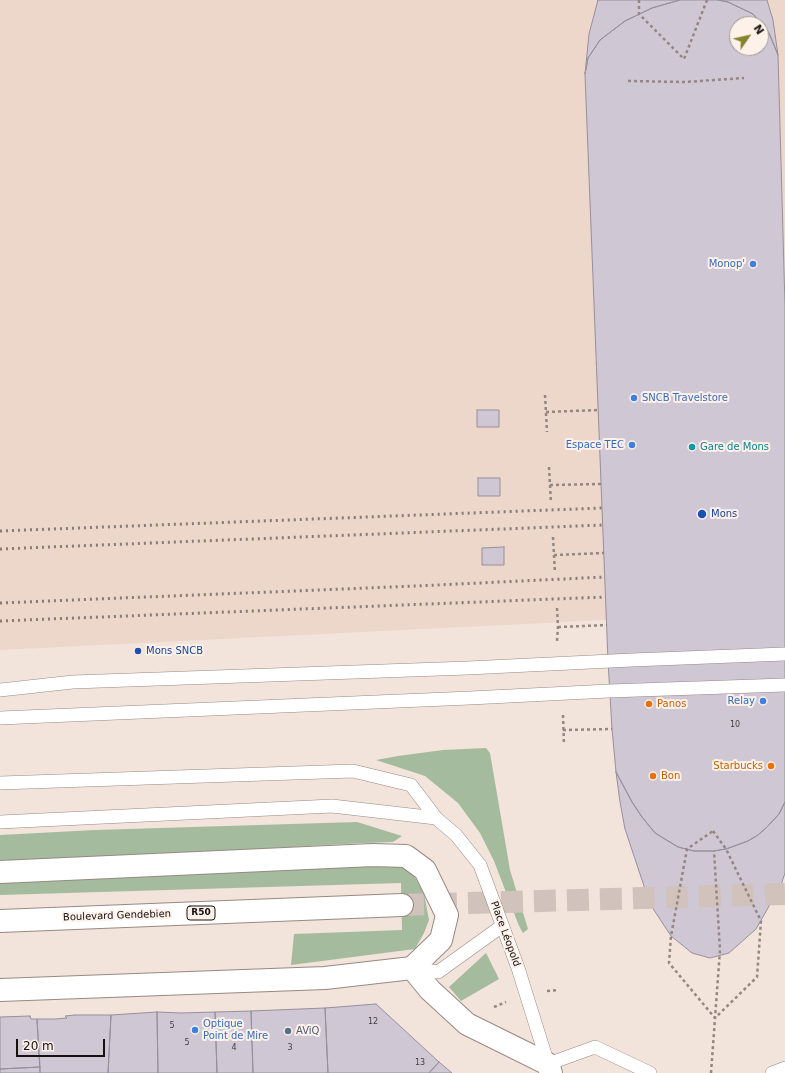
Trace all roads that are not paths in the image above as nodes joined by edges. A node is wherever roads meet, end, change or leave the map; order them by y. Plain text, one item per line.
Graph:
1 (785, 654) edge
2 (785, 685) edge
3 (0, 690) edge
4 (0, 718) edge
5 (0, 783) edge
6 (436, 818) junction
7 (0, 822) edge
8 (0, 872) edge
9 (402, 906) tunnel mouth
10 (0, 920) edge
11 (502, 926) junction
12 (412, 968) junction
13 (0, 990) edge
14 (549, 1068) edge
15 (785, 1068) edge
16 (650, 1073) edge
17 (772, 1073) edge

1 - 3 lane
2 - 4 lane
5 - 6 lane, Place Léopold
6 - 7 lane
6 - 11 lane, Place Léopold
8 - 12 main road
9 - 10 main road, Boulevard Gendebien / R50
11 - 12 lane
11 - 14 lane, Place Léopold
12 - 13 main road
12 - 14 main road
14 - 16 lane
15 - 17 lane

